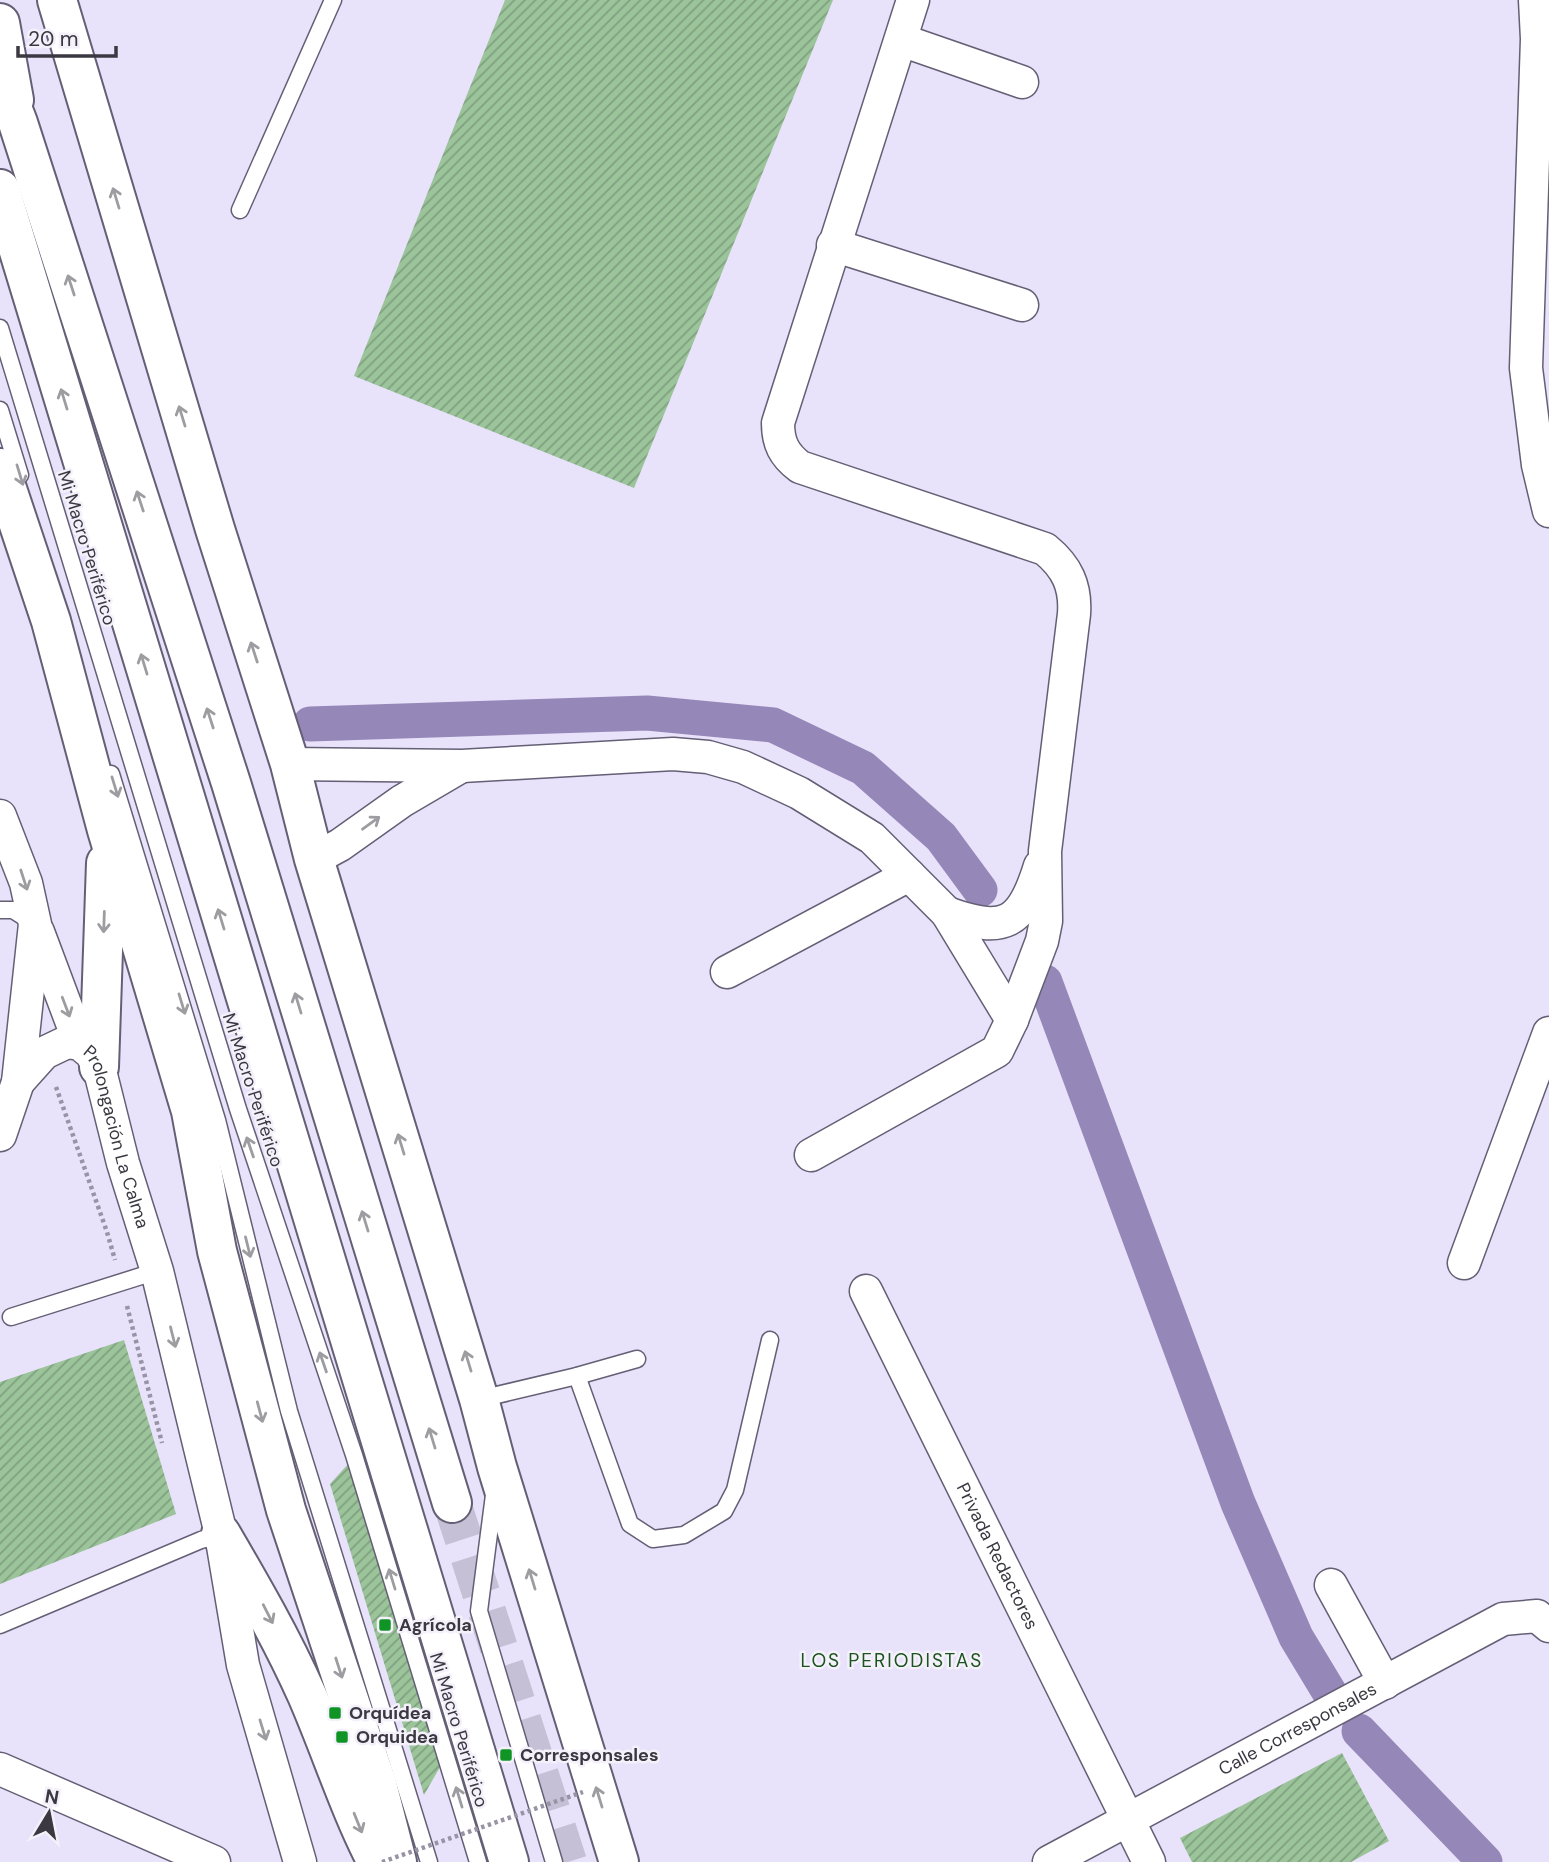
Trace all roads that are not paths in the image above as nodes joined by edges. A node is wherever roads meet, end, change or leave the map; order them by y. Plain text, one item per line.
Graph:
1 (57, 0) edge
2 (333, 0) edge
3 (913, 0) edge
4 (1535, 0) edge
5 (0, 23) edge
6 (901, 40) junction
7 (0, 76) edge
8 (1022, 82) dead end
9 (18, 123) junction
10 (0, 189) edge
11 (240, 210) dead end
12 (1540, 243) edge
13 (834, 245) junction
14 (1022, 305) dead end
15 (0, 328) edge
16 (0, 410) edge
17 (0, 468) edge
18 (1549, 511) edge
19 (90, 705) dead end
20 (106, 758) dead end
21 (290, 764) junction
22 (461, 766) junction
23 (0, 816) edge
24 (107, 830) junction
25 (1045, 852) junction
26 (314, 859) junction
27 (909, 875) junction
28 (0, 910) edge
29 (947, 913) junction
30 (35, 924) junction
31 (727, 972) dead end
32 (1012, 1020) junction
33 (1549, 1033) edge
34 (90, 1056) junction
35 (18, 1082) junction
36 (2, 1123) edge
37 (811, 1155) dead end
38 (1464, 1263) dead end
39 (157, 1271) junction
40 (866, 1291) dead end
41 (11, 1317) dead end
42 (769, 1340) dead end
43 (636, 1359) dead end
44 (577, 1377) junction
45 (479, 1399) junction
46 (497, 1467) junction
47 (452, 1503) tunnel mouth
48 (221, 1534) junction
49 (1331, 1586) dead end
50 (0, 1625) edge
51 (1549, 1626) edge
52 (1385, 1683) junction
53 (0, 1769) edge
54 (1129, 1819) junction
55 (214, 1862) edge
56 (300, 1862) edge
57 (380, 1862) edge
58 (397, 1862) edge
59 (429, 1862) edge
60 (478, 1862) edge
61 (509, 1862) edge
62 (554, 1862) edge
63 (620, 1862) edge
64 (1049, 1862) edge
65 (1149, 1862) edge

21 -> 1 main road
2 - 11 lane
3 - 6 street
4 - 12 street
5 - 9 main road
6 - 8 street
6 - 13 street
7 - 9 main road
47 -> 9 main road
61 -> 10 main road
12 - 18 street
13 - 14 street
13 - 25 street
60 -> 15 lane, Mi Macro Periférico
16 -> 19 lane
17 - 24 main road
20 -> 59 lane
21 - 22 street
21 - 26 main road
26 -> 22 street
22 - 27 street
23 -> 30 street, Prolongación La Calma
24 -> 34 main road
24 -> 58 main road
25 - 29 street
25 - 32 street
45 -> 26 main road
27 - 29 street
27 - 31 street
28 - 30 lane
29 - 32 street
30 -> 34 street
30 - 35 street, Prolongación La Calma
32 - 37 street
33 - 38 street
34 - 35 street, Prolongación La Calma
34 - 39 street, Prolongación La Calma
35 - 36 street, Prolongación La Calma
39 - 41 lane
39 -> 48 street, Prolongación La Calma
40 - 54 street, Privada Redactores
42 - 44 lane
43 - 44 lane
44 - 45 lane
45 - 46 main road
46 - 62 lane
63 -> 46 main road
48 - 50 lane
48 -> 56 street, Prolongación La Calma
48 -> 57 main road
49 - 52 street
51 - 52 street, Calle Corresponsales
52 - 54 street, Calle Corresponsales
53 - 55 street
54 - 64 street, Calle Corresponsales
54 - 65 street, Privada Redactores

